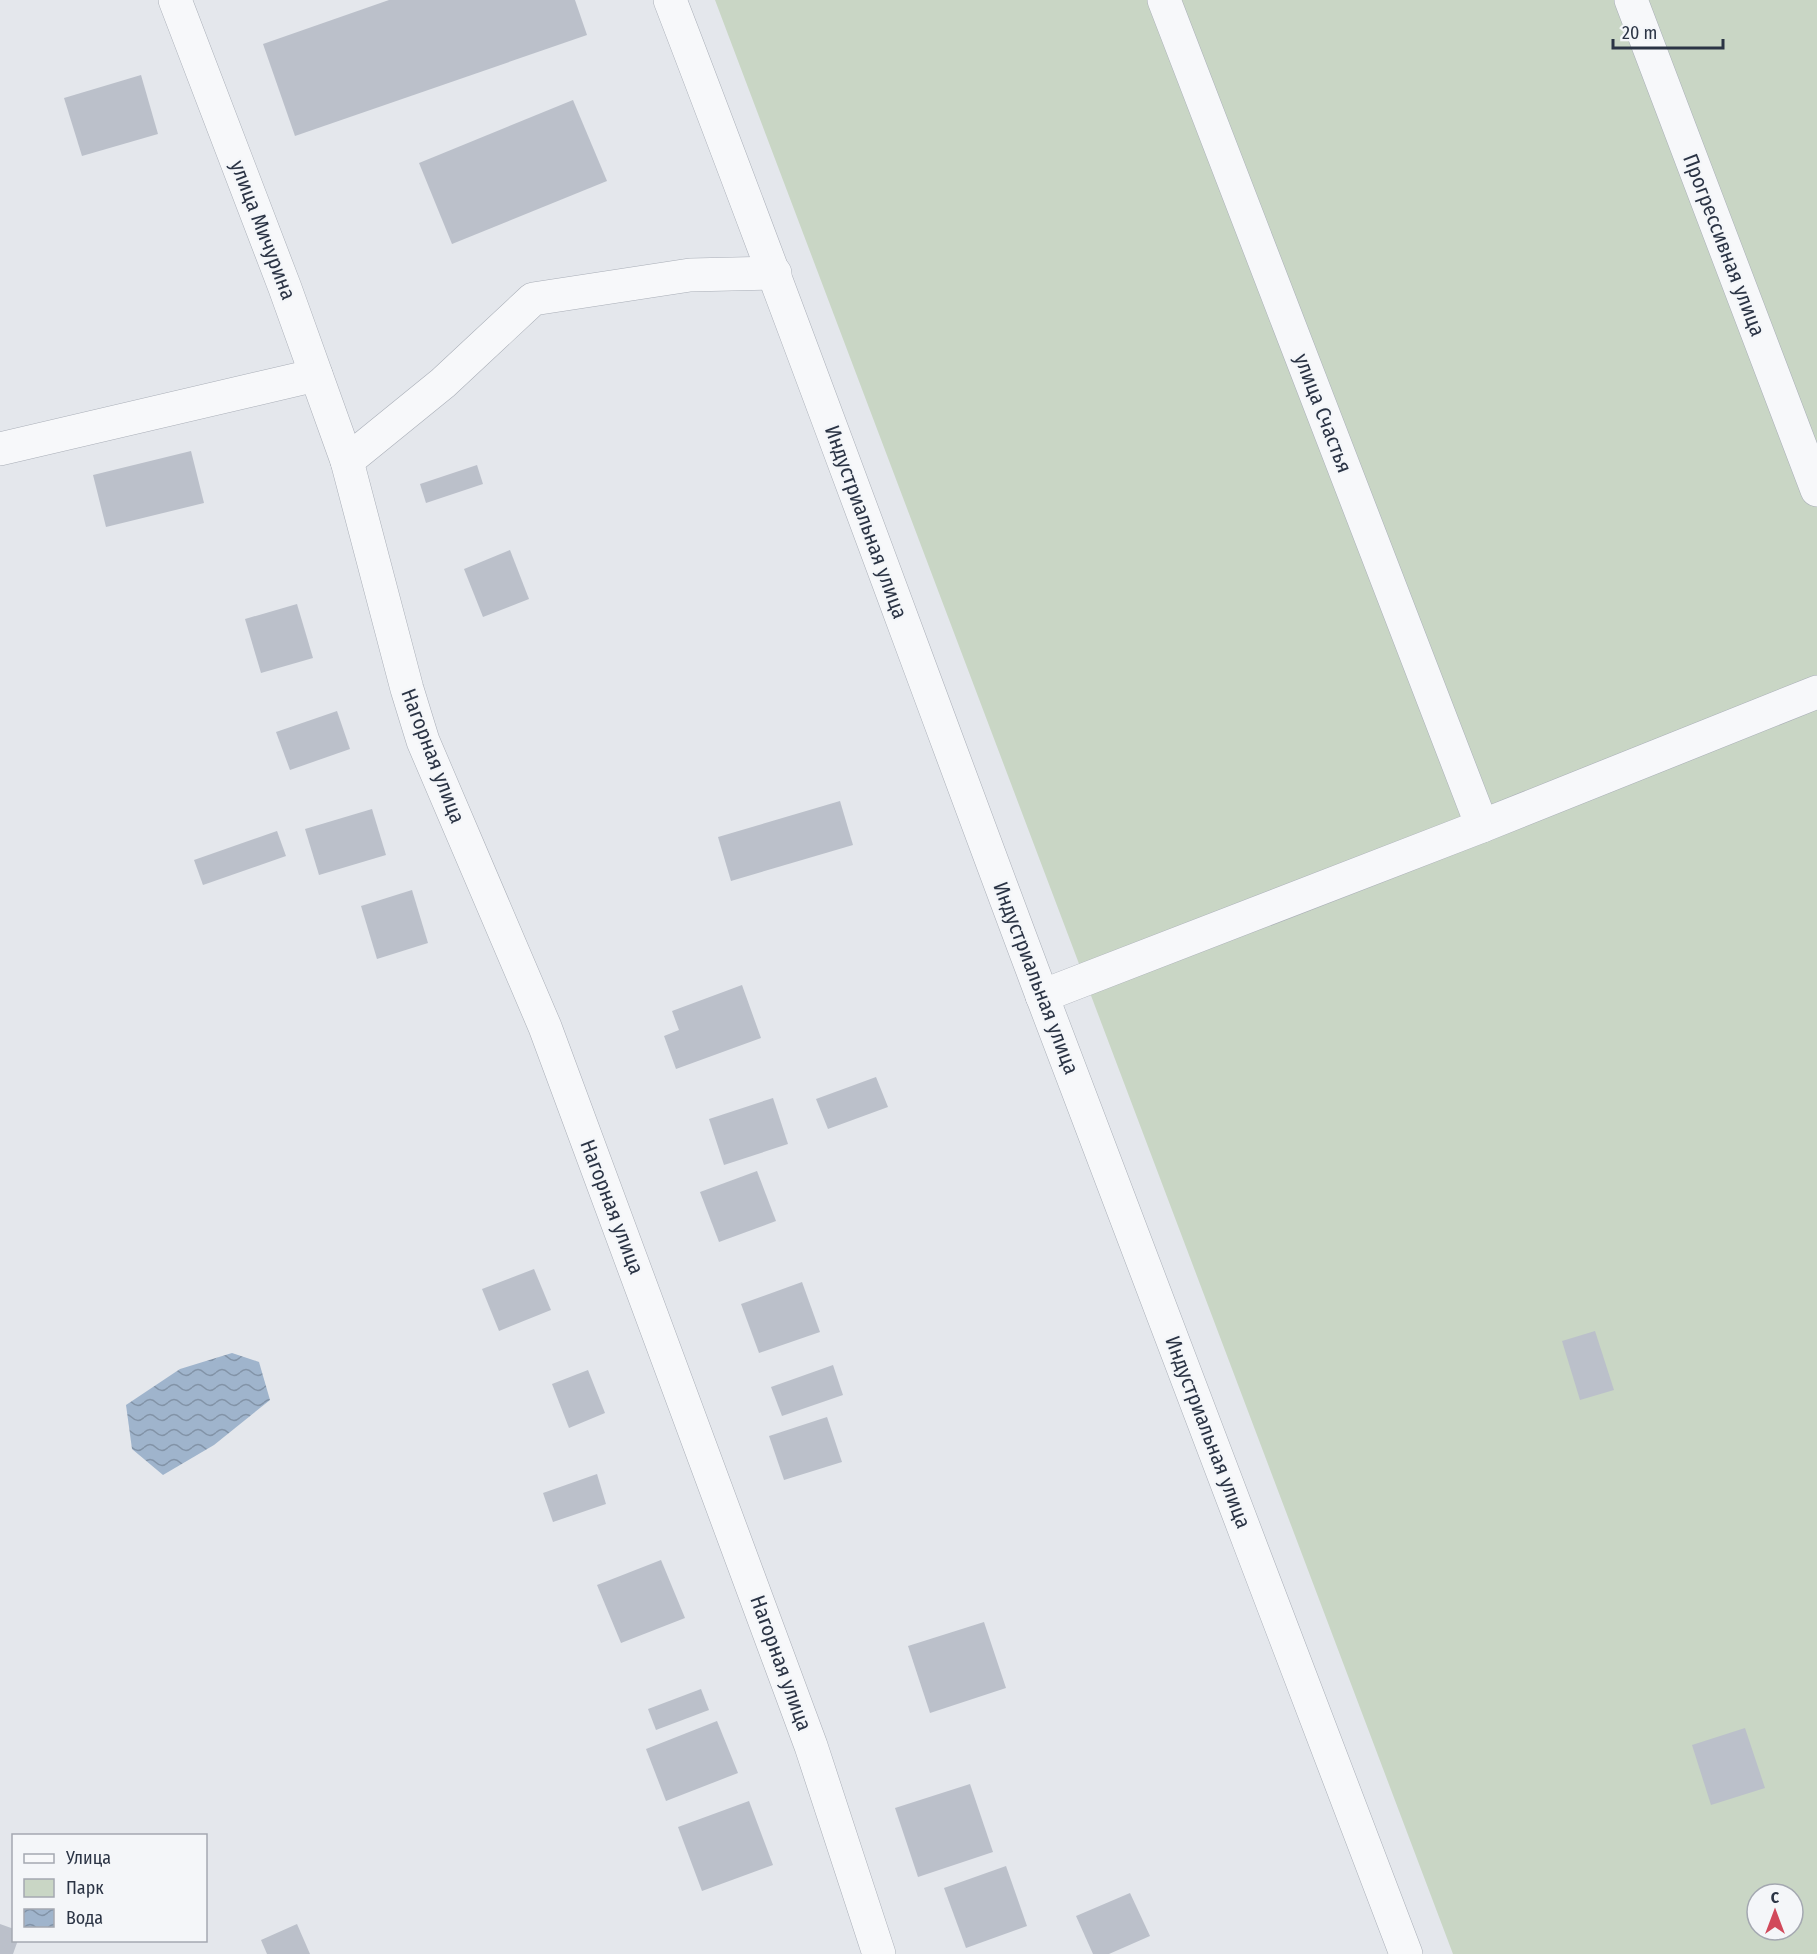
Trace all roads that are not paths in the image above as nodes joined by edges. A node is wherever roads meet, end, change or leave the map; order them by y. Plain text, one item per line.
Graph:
1 (175, 0) edge
2 (670, 0) edge
3 (1164, 0) edge
4 (1631, 0) edge
5 (775, 273) junction
6 (316, 375) junction
7 (0, 449) edge
8 (347, 461) junction
9 (1817, 490) edge
10 (1817, 692) edge
11 (1482, 826) junction
12 (1042, 996) junction
13 (879, 1954) edge
14 (1406, 1954) edge

1 - 6 street, улица Мичурина
2 - 5 street, Индустриальная улица
3 - 11 street, улица Счастья
4 - 9 street, Прогрессивная улица
5 - 8 street
5 - 12 street, Индустриальная улица
6 - 7 street
6 - 8 street, улица Мичурина
8 - 13 street, Нагорная улица
10 - 11 street
11 - 12 street
12 - 14 street, Индустриальная улица

